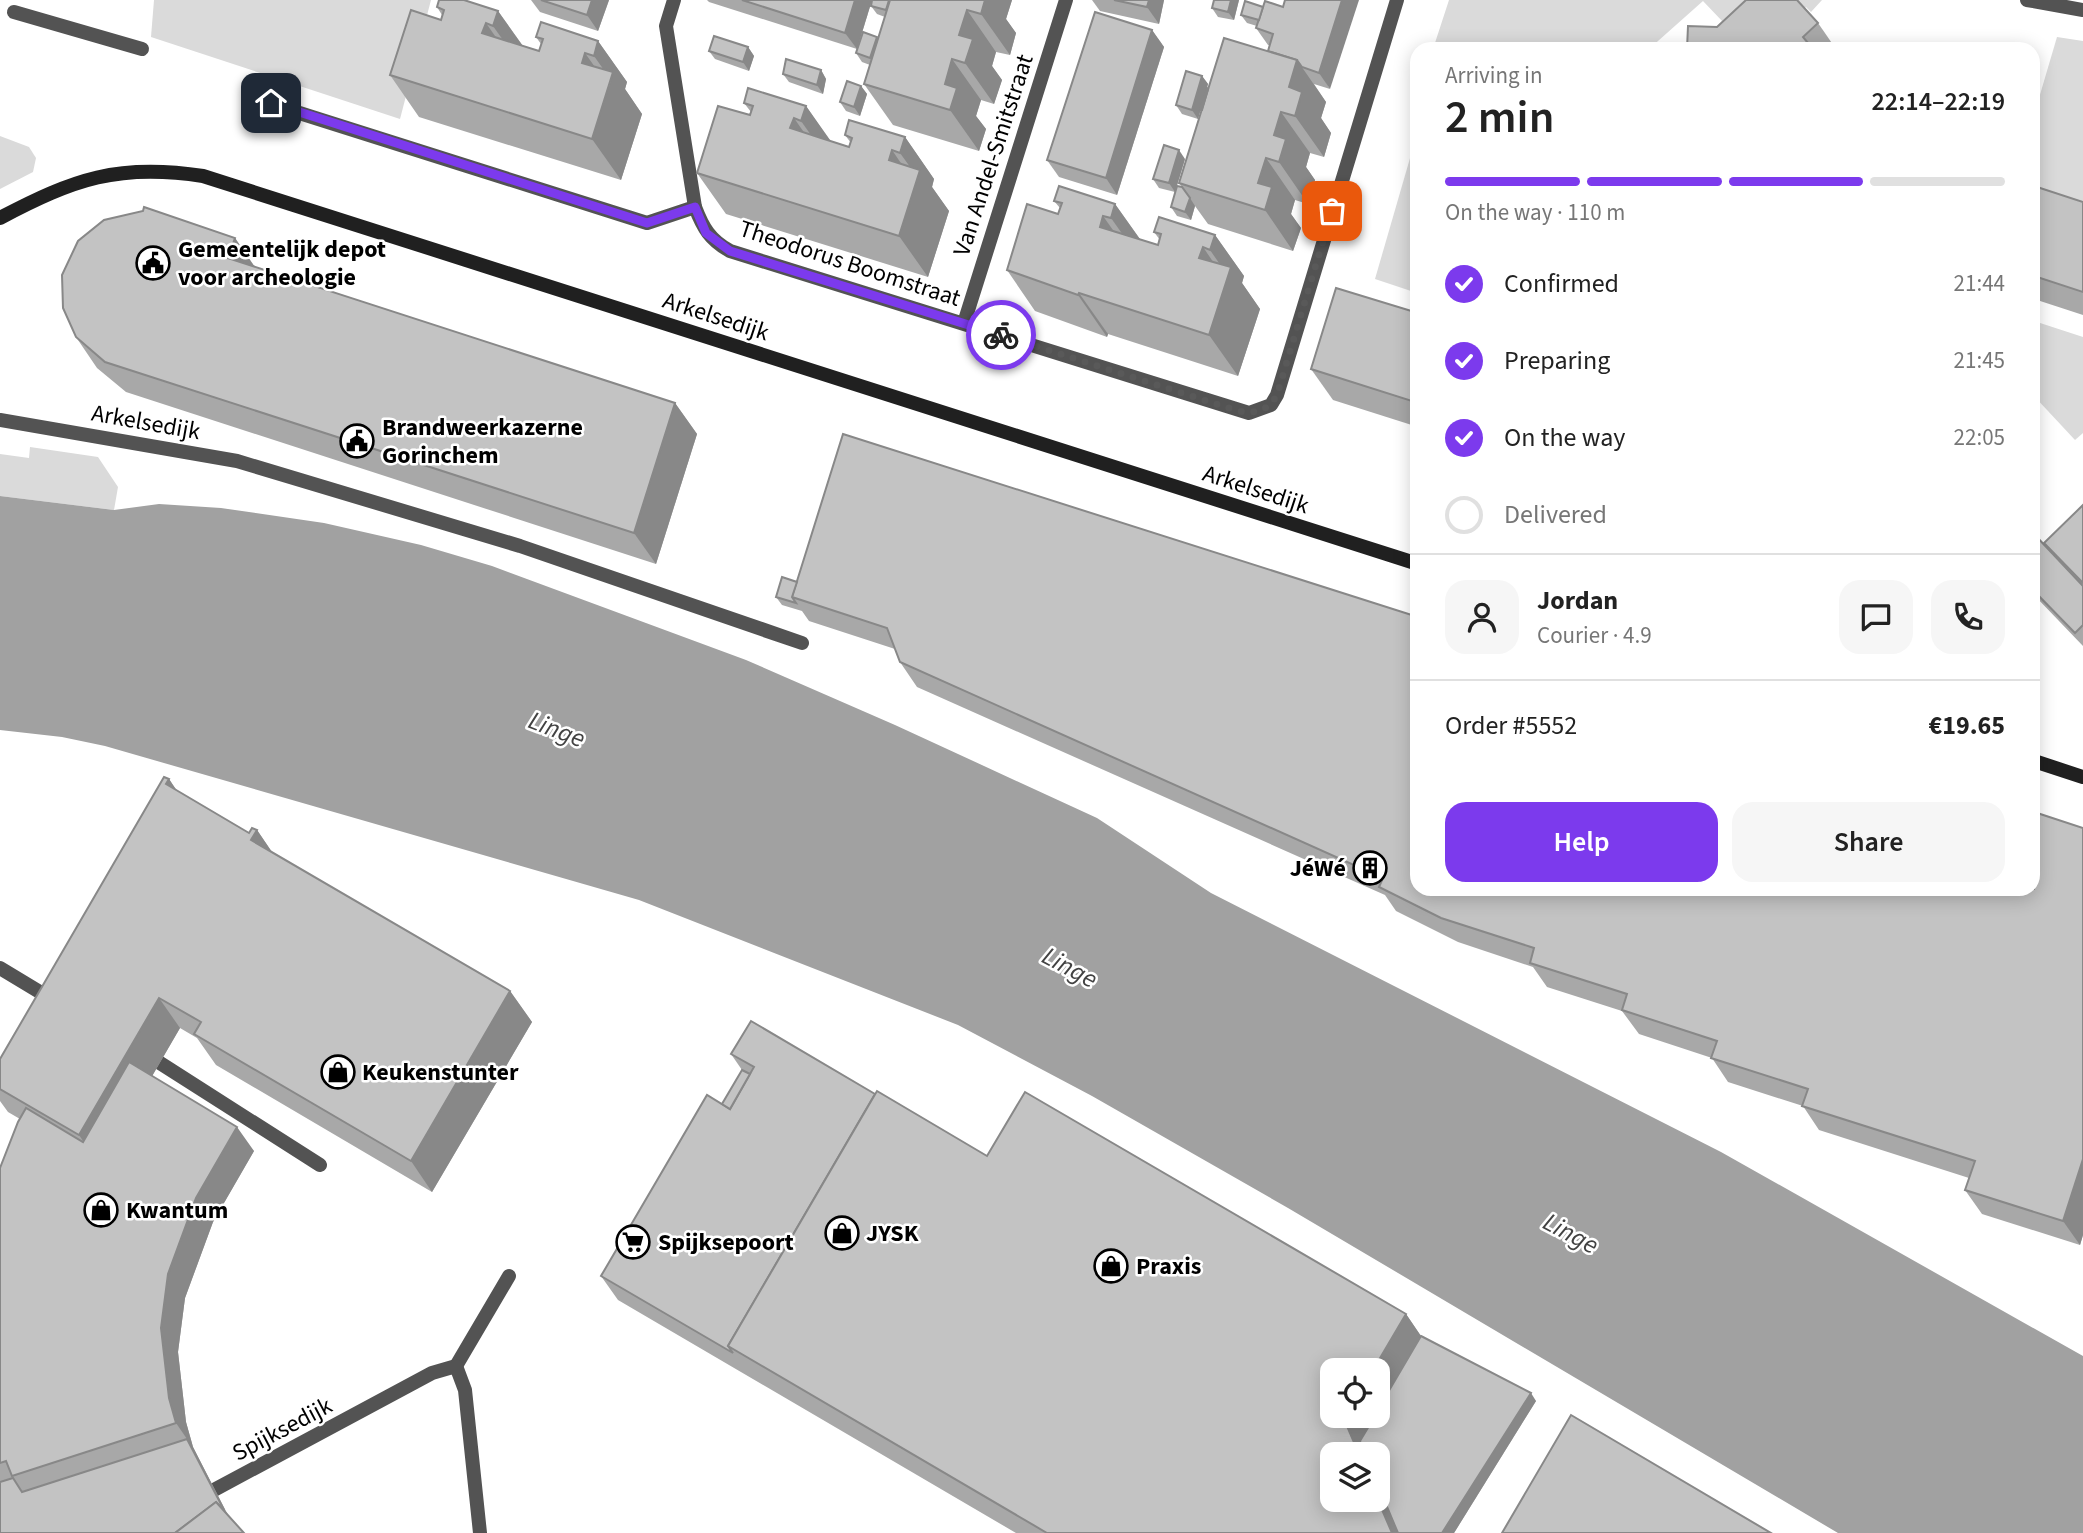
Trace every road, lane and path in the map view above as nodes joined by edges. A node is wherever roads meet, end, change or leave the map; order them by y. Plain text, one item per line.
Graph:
1 (674, 0) edge
2 (1066, 0) edge
3 (1397, 0) edge
4 (2027, 0) edge
5 (2083, 10) edge
6 (14, 12) dead end
7 (142, 49) dead end
8 (271, 103) dead end
9 (695, 207) junction
10 (0, 218) edge
11 (964, 324) junction
12 (0, 420) edge
13 (1410, 562) edge
14 (802, 643) dead end
15 (2040, 763) edge
16 (2083, 777) edge
17 (0, 968) edge
18 (69, 1009) edge
19 (160, 1063) dead end
20 (320, 1164) dead end
21 (509, 1276) dead end
22 (456, 1366) junction
23 (191, 1502) edge
24 (480, 1533) edge

1 - 9 street, Theodorus Boomstraat
2 - 11 street, Van Andel-Smitstraat
3 - 11 street, Theodorus Boomstraat
4 - 5 street
6 - 7 street
8 - 9 street
9 - 11 street, Theodorus Boomstraat
10 - 13 main road, Arkelsedijk
12 - 14 street, Arkelsedijk
15 - 16 main road
17 - 18 street
19 - 20 street
21 - 22 street
22 - 23 street, Spijksedijk
22 - 24 street

